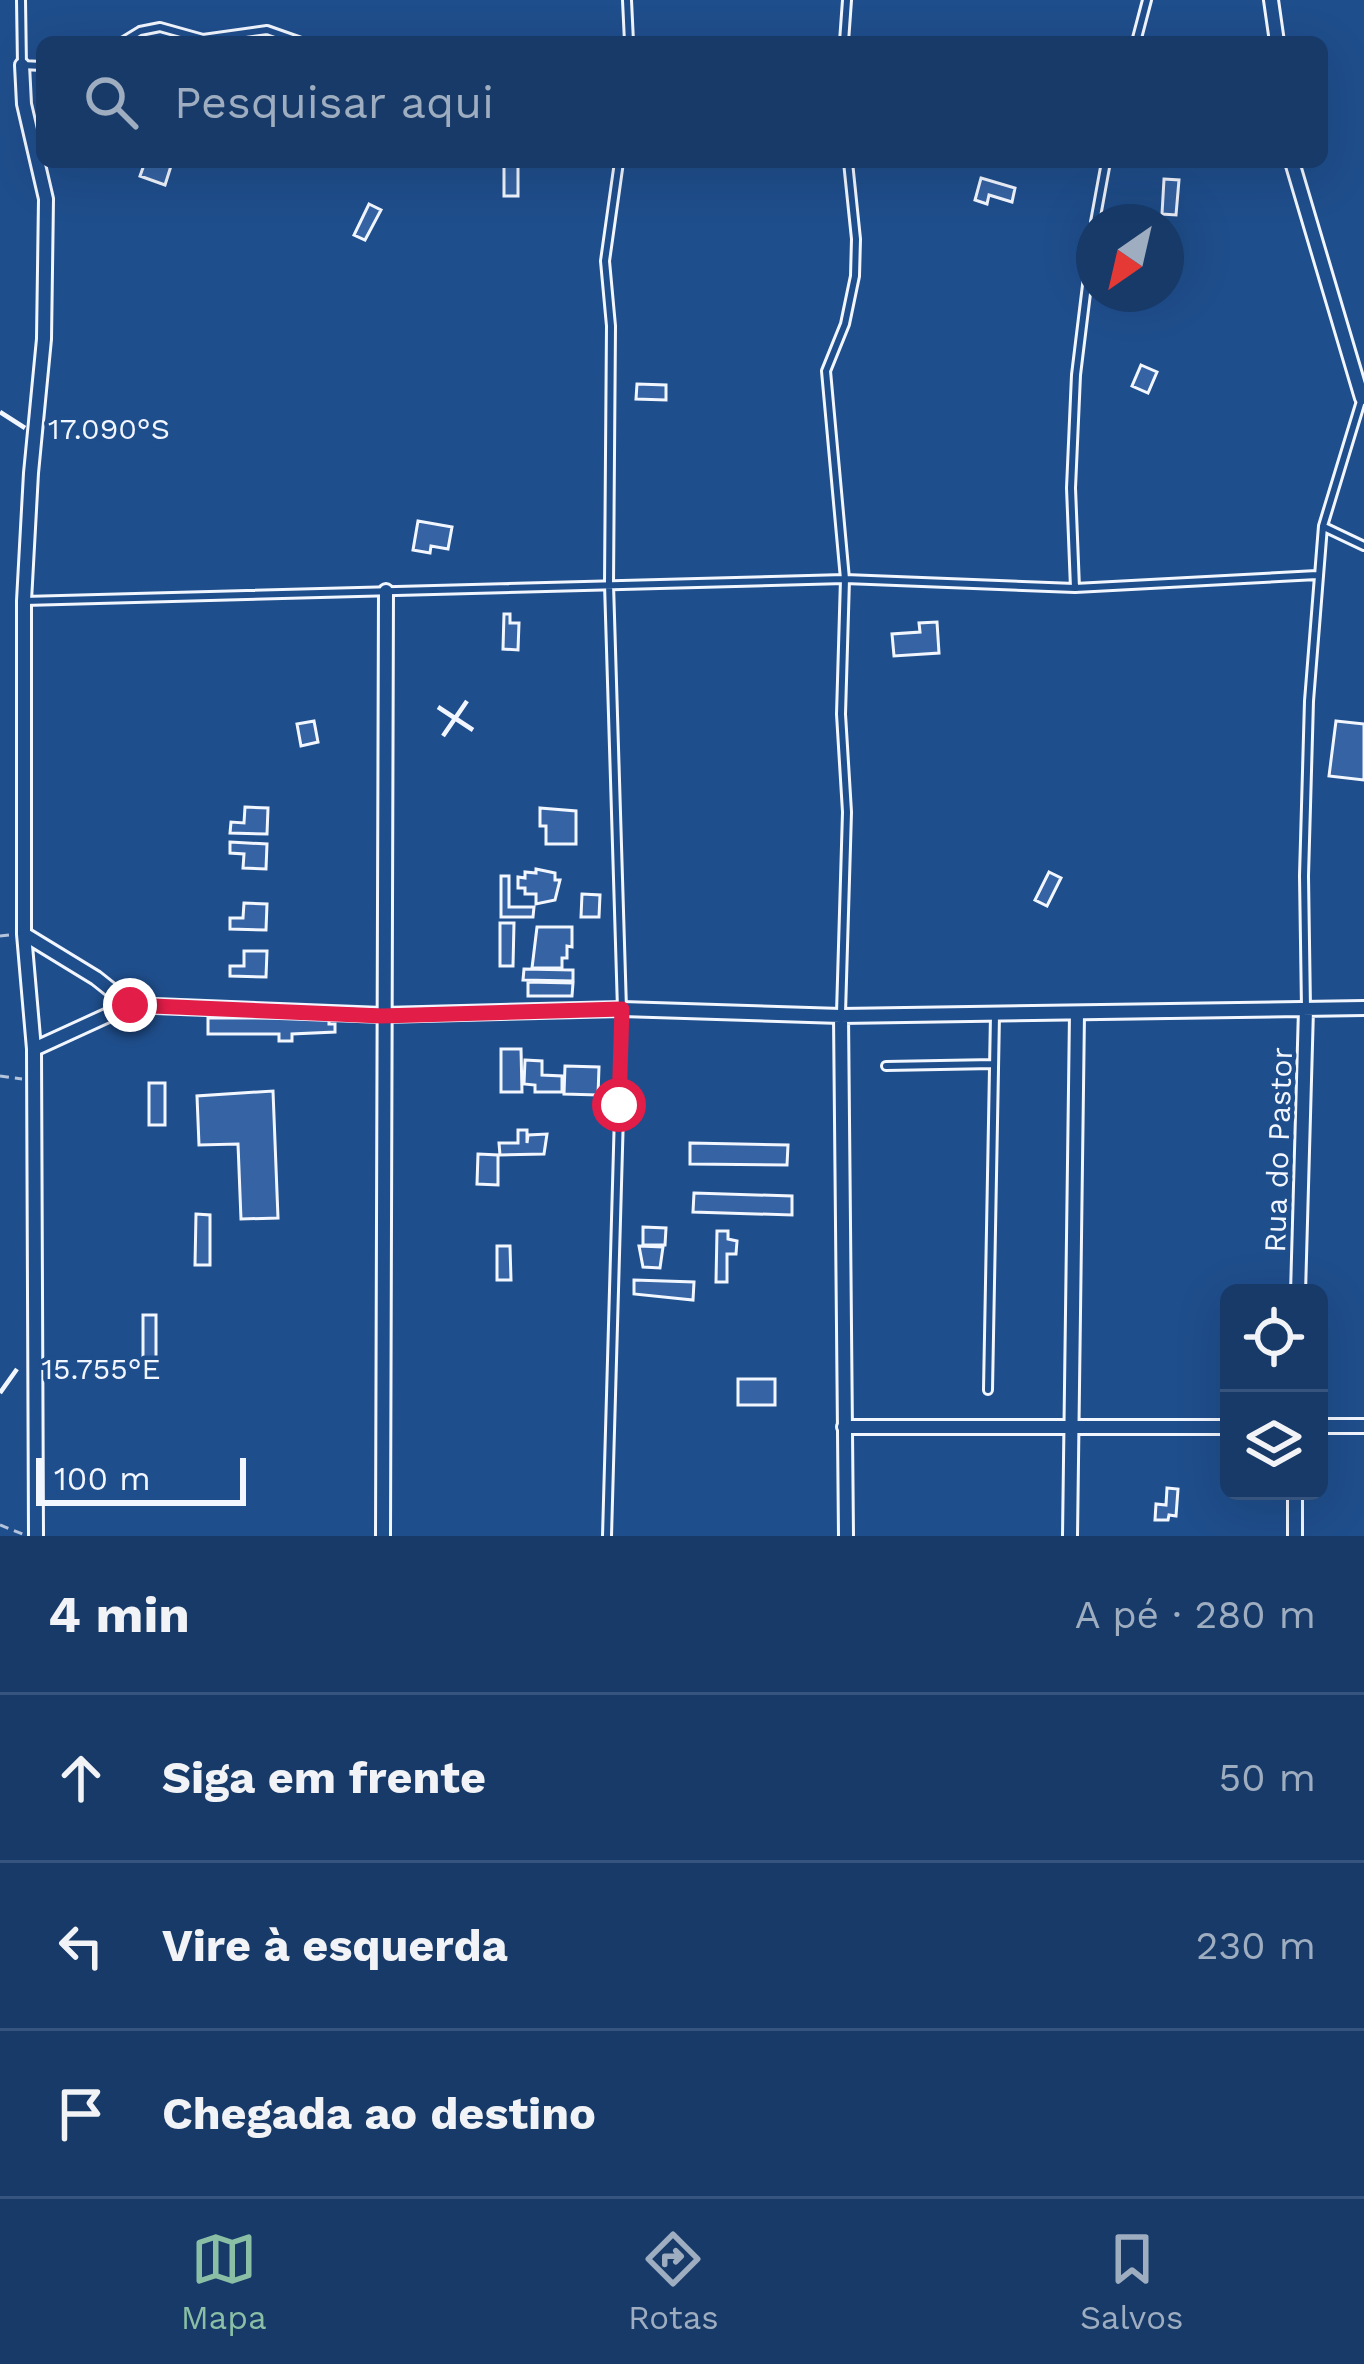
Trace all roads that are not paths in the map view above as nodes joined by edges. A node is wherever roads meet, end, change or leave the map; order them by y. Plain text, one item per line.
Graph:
1 (21, 0) edge
2 (627, 0) edge
3 (847, 0) edge
4 (1147, 0) edge
5 (1271, 0) edge
6 (133, 36) edge
7 (192, 36) edge
8 (222, 36) edge
9 (285, 36) edge
10 (629, 36) edge
11 (844, 36) edge
12 (1138, 36) edge
13 (1275, 36) edge
14 (22, 65) junction
15 (36, 66) edge
16 (36, 156) edge
17 (39, 168) edge
18 (618, 168) edge
19 (849, 168) edge
20 (1105, 168) edge
21 (1294, 168) edge
22 (1098, 204) edge
23 (1084, 312) edge
24 (1363, 395) edge
25 (1322, 526) junction
26 (1364, 546) edge
27 (1319, 575) junction
28 (845, 579) junction
29 (609, 584) junction
30 (1076, 588) junction
31 (386, 591) junction
32 (24, 601) junction
33 (24, 934) junction
34 (130, 1005) junction
35 (1364, 1008) edge
36 (622, 1009) junction
37 (1306, 1009) junction
38 (1077, 1014) junction
39 (994, 1015) junction
40 (382, 1016) junction
41 (841, 1016) junction
42 (34, 1049) junction
43 (994, 1064) junction
44 (886, 1066) dead end
45 (1298, 1284) edge
46 (988, 1390) dead end
47 (1328, 1426) edge
48 (1364, 1426) edge
49 (844, 1427) junction
50 (1220, 1427) edge
51 (1070, 1428) junction
52 (1295, 1500) edge
53 (32, 1536) edge
54 (383, 1536) edge
55 (607, 1536) edge
56 (846, 1536) edge
57 (1070, 1536) edge
58 (1295, 1536) edge

1 - 14 lane
2 - 10 lane
3 - 11 lane
4 - 12 lane
5 - 13 street
6 - 7 lane
8 - 9 lane
14 - 15 lane
14 - 16 street
17 - 32 street
18 - 29 lane
19 - 28 lane
20 - 22 lane
21 - 24 street
23 - 30 lane
24 - 25 lane
25 - 26 lane
25 - 27 lane
27 - 30 lane
27 - 37 lane
28 - 29 lane
28 - 30 lane
28 - 41 lane
29 - 31 lane
29 - 36 lane
31 - 32 lane
31 - 40 street
32 - 33 street
33 - 34 street
33 - 42 street
34 - 40 street
34 - 42 street
35 - 37 street
36 - 40 street
36 - 41 street
36 - 55 lane
37 - 38 street
37 - 45 street, Rua do Pastor
38 - 39 street
38 - 51 street
39 - 41 street
39 - 43 lane
40 - 54 street
41 - 49 street
42 - 53 street
43 - 44 lane
43 - 46 lane
47 - 48 street
49 - 51 street
49 - 56 street
50 - 51 street
51 - 57 street
52 - 58 street

